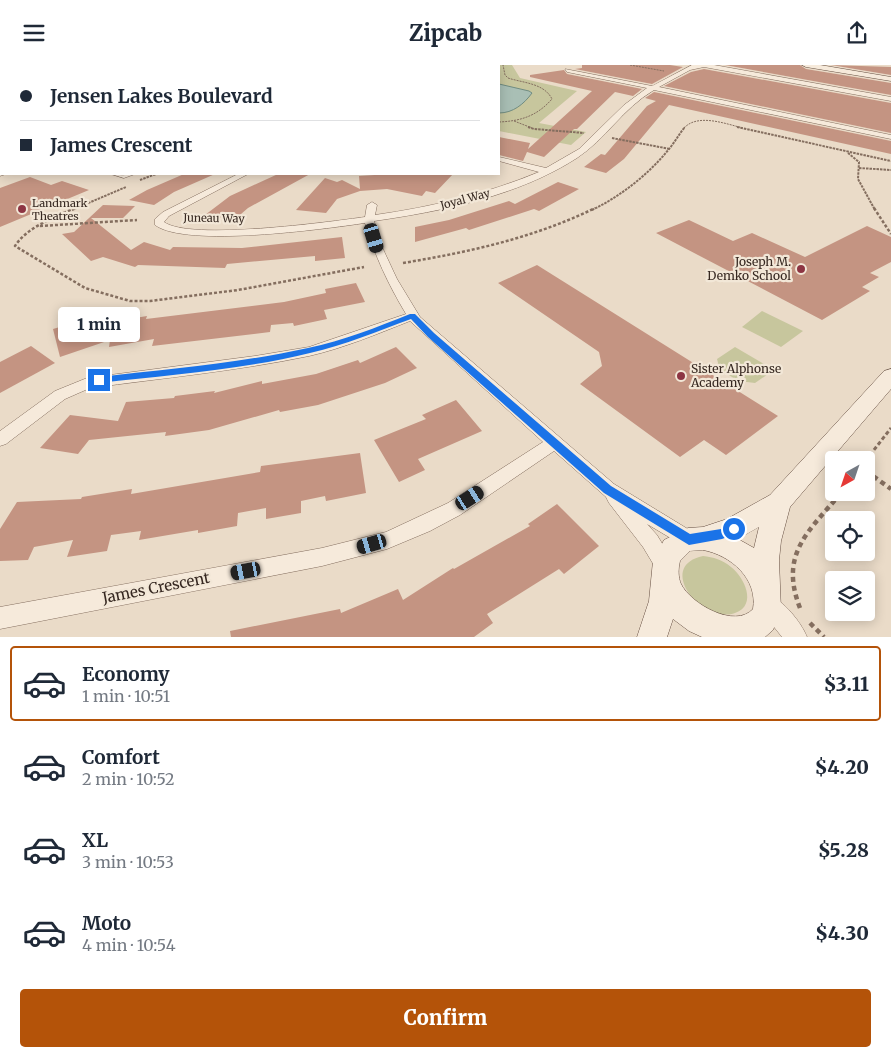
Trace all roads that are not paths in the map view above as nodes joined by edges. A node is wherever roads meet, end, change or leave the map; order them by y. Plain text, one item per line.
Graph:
1 (806, 65) edge
2 (567, 70) dead end
3 (891, 79) edge
4 (656, 87) junction
5 (891, 99) edge
6 (891, 137) edge
7 (500, 159) edge
8 (547, 171) junction
9 (117, 175) edge
10 (130, 175) edge
11 (242, 175) edge
12 (371, 213) junction
13 (413, 316) junction
14 (891, 377) edge
15 (0, 440) edge
16 (554, 443) junction
17 (608, 489) junction
18 (779, 502) junction
19 (696, 539) junction
20 (665, 570) junction
21 (768, 595) junction
22 (0, 618) edge
23 (727, 634) edge
24 (652, 637) edge
25 (796, 637) edge

1 - 3 street
2 - 4 street
4 - 5 street, Joyal Way
4 - 6 street
4 - 8 street, Joyal Way
7 - 8 street
8 - 12 street, Joyal Way
9 - 10 lane
11 - 12 street, Juneau Way
12 - 13 street
13 - 15 street
13 - 16 street
14 - 18 street
16 - 17 street
16 - 22 street, James Crescent
17 - 19 street
17 - 20 street
18 - 19 street
18 - 21 street
19 - 20 street
19 - 21 street
20 - 23 street
20 - 24 street
21 - 23 street
21 - 25 street

